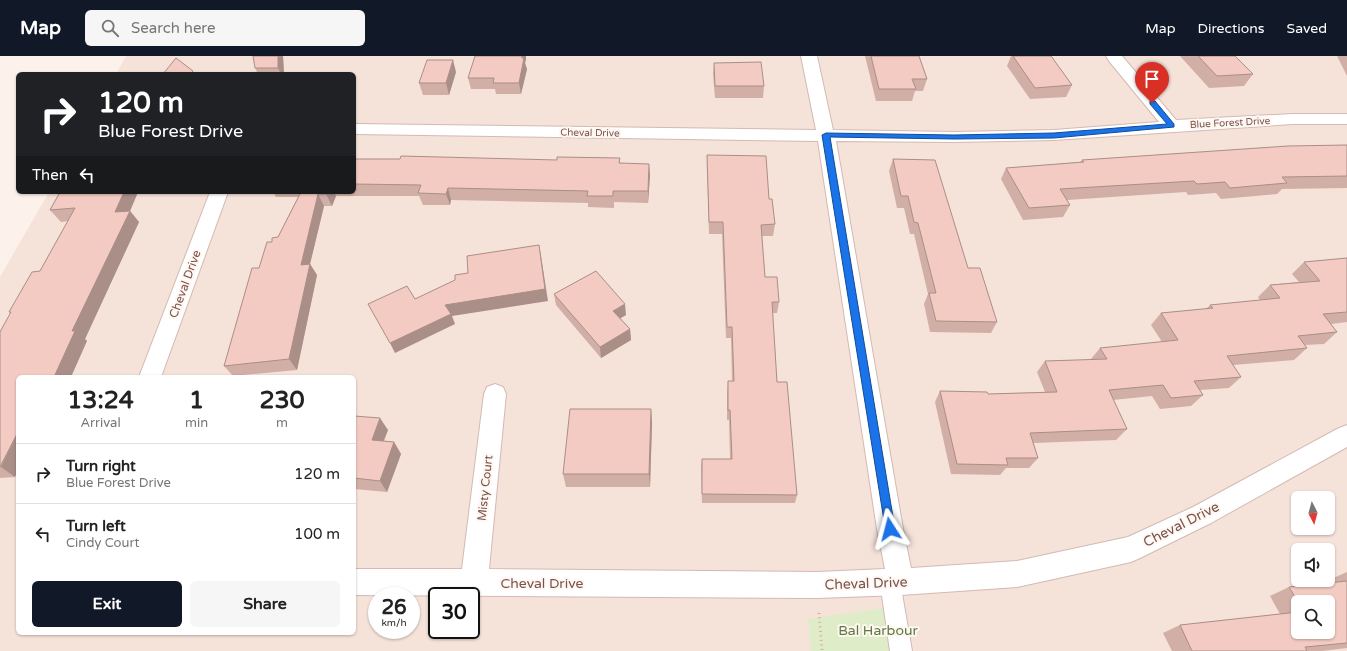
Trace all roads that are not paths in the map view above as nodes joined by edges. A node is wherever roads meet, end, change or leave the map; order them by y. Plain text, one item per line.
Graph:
1 (809, 56) edge
2 (1114, 56) edge
3 (1347, 119) edge
4 (1172, 126) junction
5 (356, 129) edge
6 (826, 135) junction
7 (218, 194) edge
8 (151, 375) edge
9 (495, 394) dead end
10 (1347, 435) edge
11 (356, 582) edge
12 (474, 582) junction
13 (895, 582) junction
14 (901, 651) edge

1 - 6 street
2 - 4 street
3 - 4 street, Blue Forest Drive
4 - 6 street, Blue Forest Drive
5 - 6 street, Cheval Drive
6 - 13 street
7 - 8 street, Cheval Drive
9 - 12 street, Misty Court
10 - 13 street, Cheval Drive
11 - 12 street, Cheval Drive
12 - 13 street, Cheval Drive
13 - 14 lane

